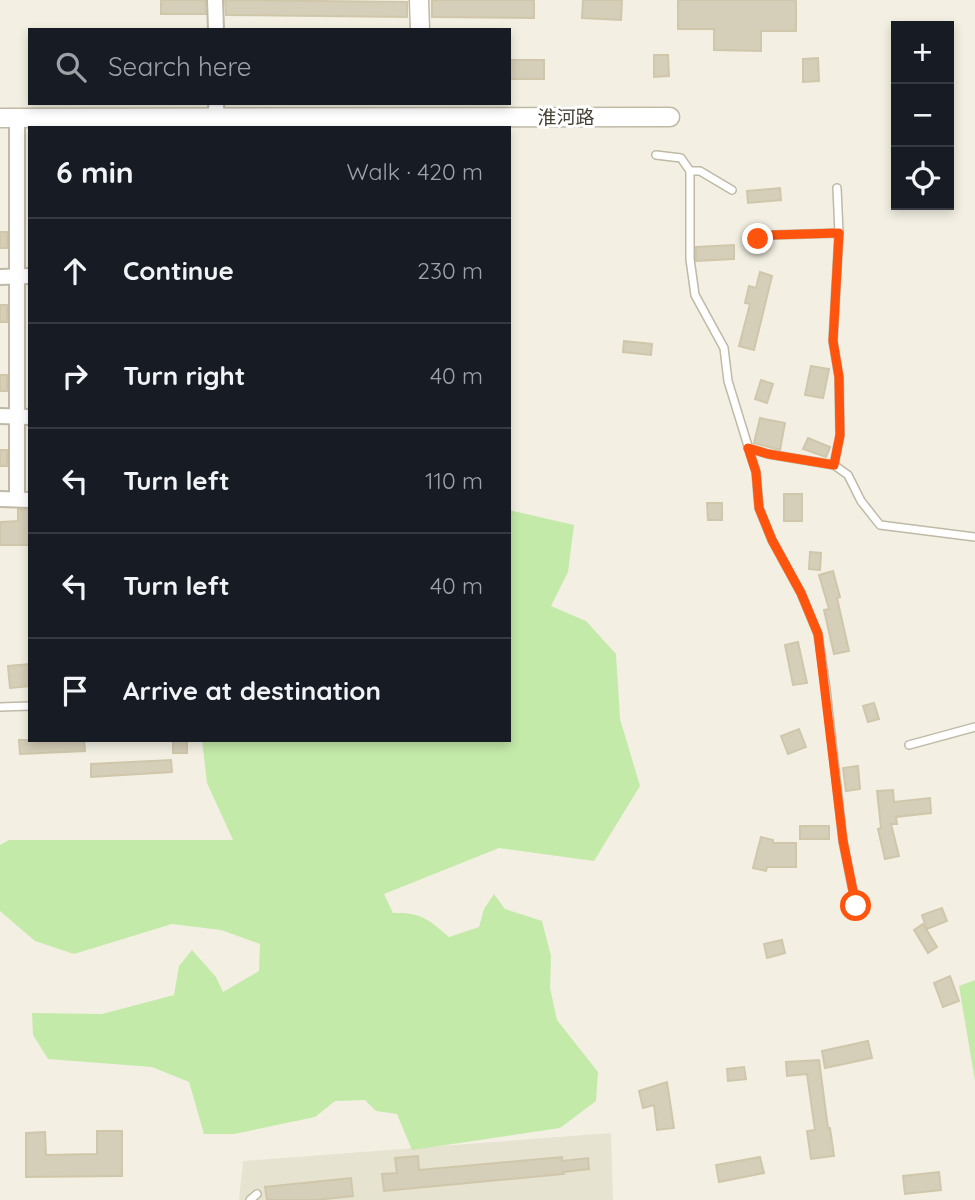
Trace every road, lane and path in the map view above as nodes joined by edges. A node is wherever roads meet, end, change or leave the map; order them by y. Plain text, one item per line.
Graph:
1 (215, 0) edge
2 (419, 0) edge
3 (216, 28) edge
4 (420, 28) edge
5 (420, 110) edge
6 (216, 116) edge
7 (670, 117) dead end
8 (8, 118) edge
9 (656, 155) dead end
10 (690, 171) junction
11 (836, 188) dead end
12 (732, 190) dead end
13 (839, 233) junction
14 (758, 239) dead end
15 (24, 276) edge
16 (0, 277) edge
17 (0, 416) edge
18 (23, 417) edge
19 (748, 448) junction
20 (834, 465) junction
21 (0, 499) edge
22 (24, 500) edge
23 (975, 537) edge
24 (0, 706) edge
25 (28, 706) edge
26 (975, 727) edge
27 (909, 745) dead end
28 (856, 906) dead end
29 (257, 1194) dead end
30 (250, 1200) edge

1 - 3 street
2 - 4 street
5 - 6 street, 淮河路
5 - 7 street, 淮河路
6 - 8 street, 淮河路
8 - 15 street
9 - 10 lane
10 - 12 lane
10 - 19 lane
11 - 13 lane
13 - 14 lane
13 - 20 lane
15 - 16 street
15 - 18 street
17 - 18 street
18 - 22 street
19 - 20 lane
19 - 28 lane
20 - 23 lane
21 - 22 street
24 - 25 lane
26 - 27 lane
29 - 30 lane

